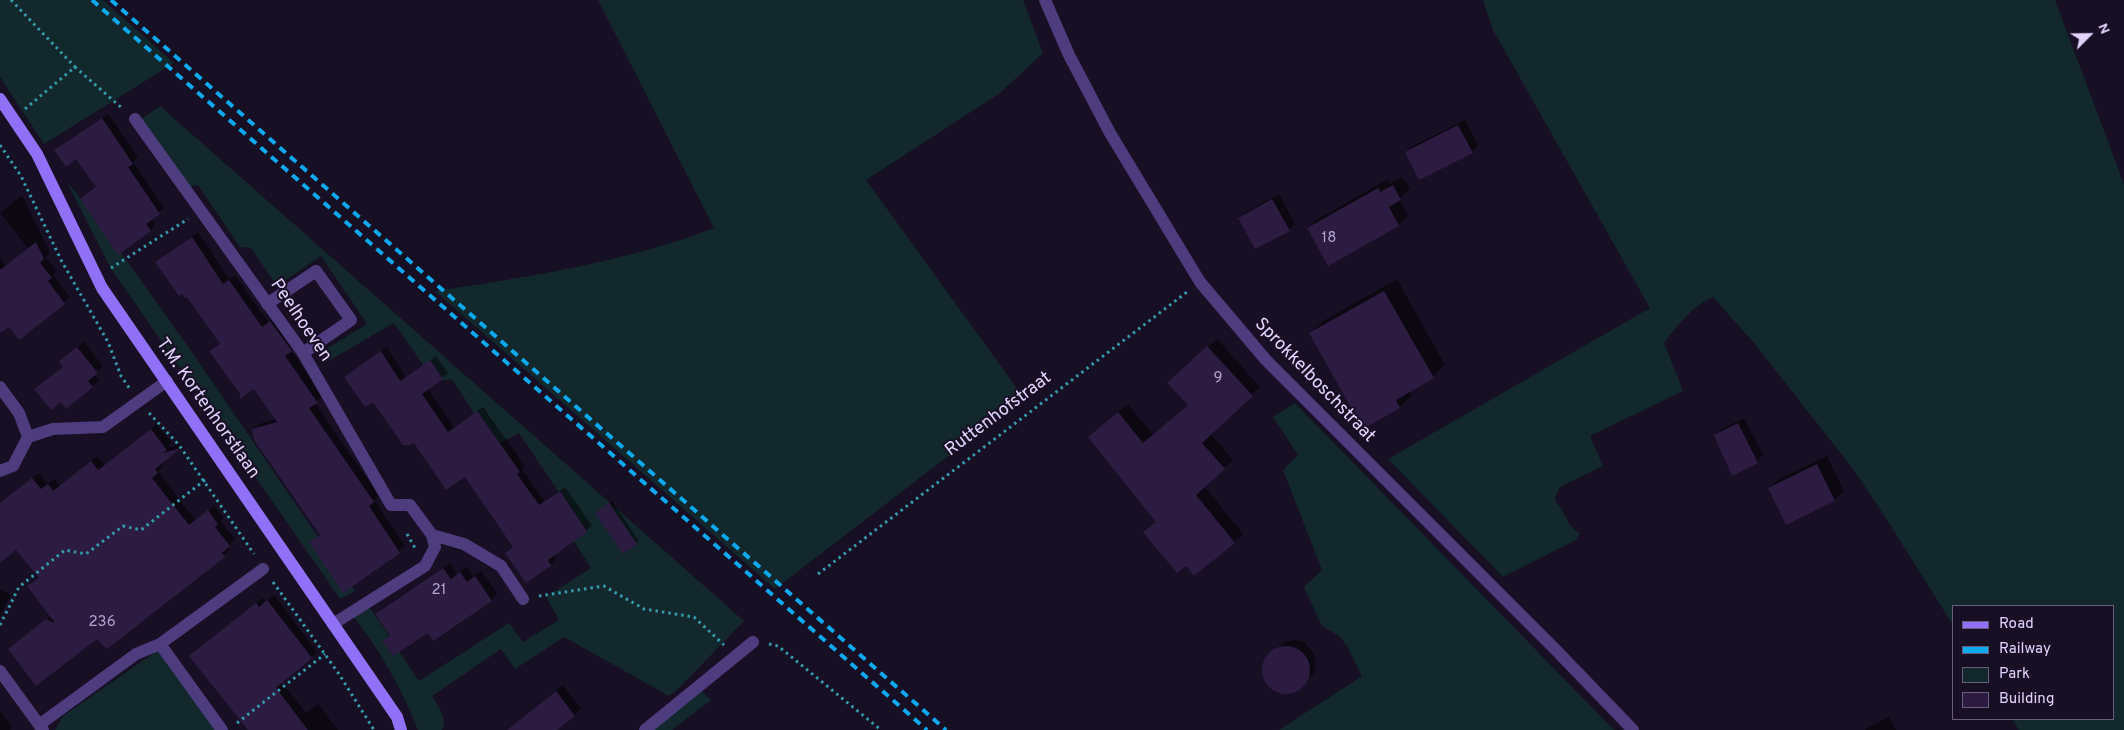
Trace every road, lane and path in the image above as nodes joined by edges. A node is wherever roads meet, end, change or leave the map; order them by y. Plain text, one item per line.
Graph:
1 (11, 0) edge
2 (1045, 0) edge
3 (74, 67) junction
4 (0, 99) edge
5 (14, 119) junction
6 (135, 119) joint
7 (0, 145) edge
8 (201, 211) junction
9 (96, 277) junction
10 (1200, 282) junction
11 (268, 304) junction
12 (303, 353) junction
13 (167, 381) junction
14 (0, 387) edge
15 (138, 401) junction
16 (28, 437) junction
17 (0, 471) edge
18 (205, 480) junction
19 (432, 535) junction
20 (263, 568) junction
21 (818, 574) dead end
22 (523, 599) joint
23 (333, 624) junction
24 (0, 625) edge
25 (753, 642) joint
26 (160, 644) junction
27 (325, 654) junction
28 (735, 656) junction
29 (0, 671) edge
30 (236, 724) dead end
31 (41, 727) edge
32 (222, 730) edge
33 (374, 730) edge
34 (401, 730) edge
35 (645, 730) edge
36 (881, 730) edge
37 (1633, 730) edge

1 - 3 path
2 - 10 street, Sprokkelboschstraat
3 - 5 path
3 - 6 path
4 - 5 street, T.M. Kortenhorstlaan
5 - 9 street, T.M. Kortenhorstlaan
6 - 8 street, Peelhoeven
7 - 15 path
8 - 9 path
8 - 11 street, Peelhoeven
9 - 13 street, T.M. Kortenhorstlaan
10 - 21 path, Ruttenhofstraat
10 - 37 street, Sprokkelboschstraat
11 - 12 street, Peelhoeven
11 - 12 street
12 - 19 street, Peelhoeven
13 - 15 street
13 - 23 street, T.M. Kortenhorstlaan
14 - 16 street
15 - 16 street
15 - 18 path
16 - 17 street
18 - 20 path
18 - 24 path
19 - 22 street
19 - 23 street
20 - 26 street
20 - 27 path
22 - 28 path
23 - 34 street, T.M. Kortenhorstlaan
25 - 28 street
25 - 36 path
26 - 31 street
26 - 32 street
27 - 30 path
27 - 33 path
28 - 35 street
29 - 31 street

